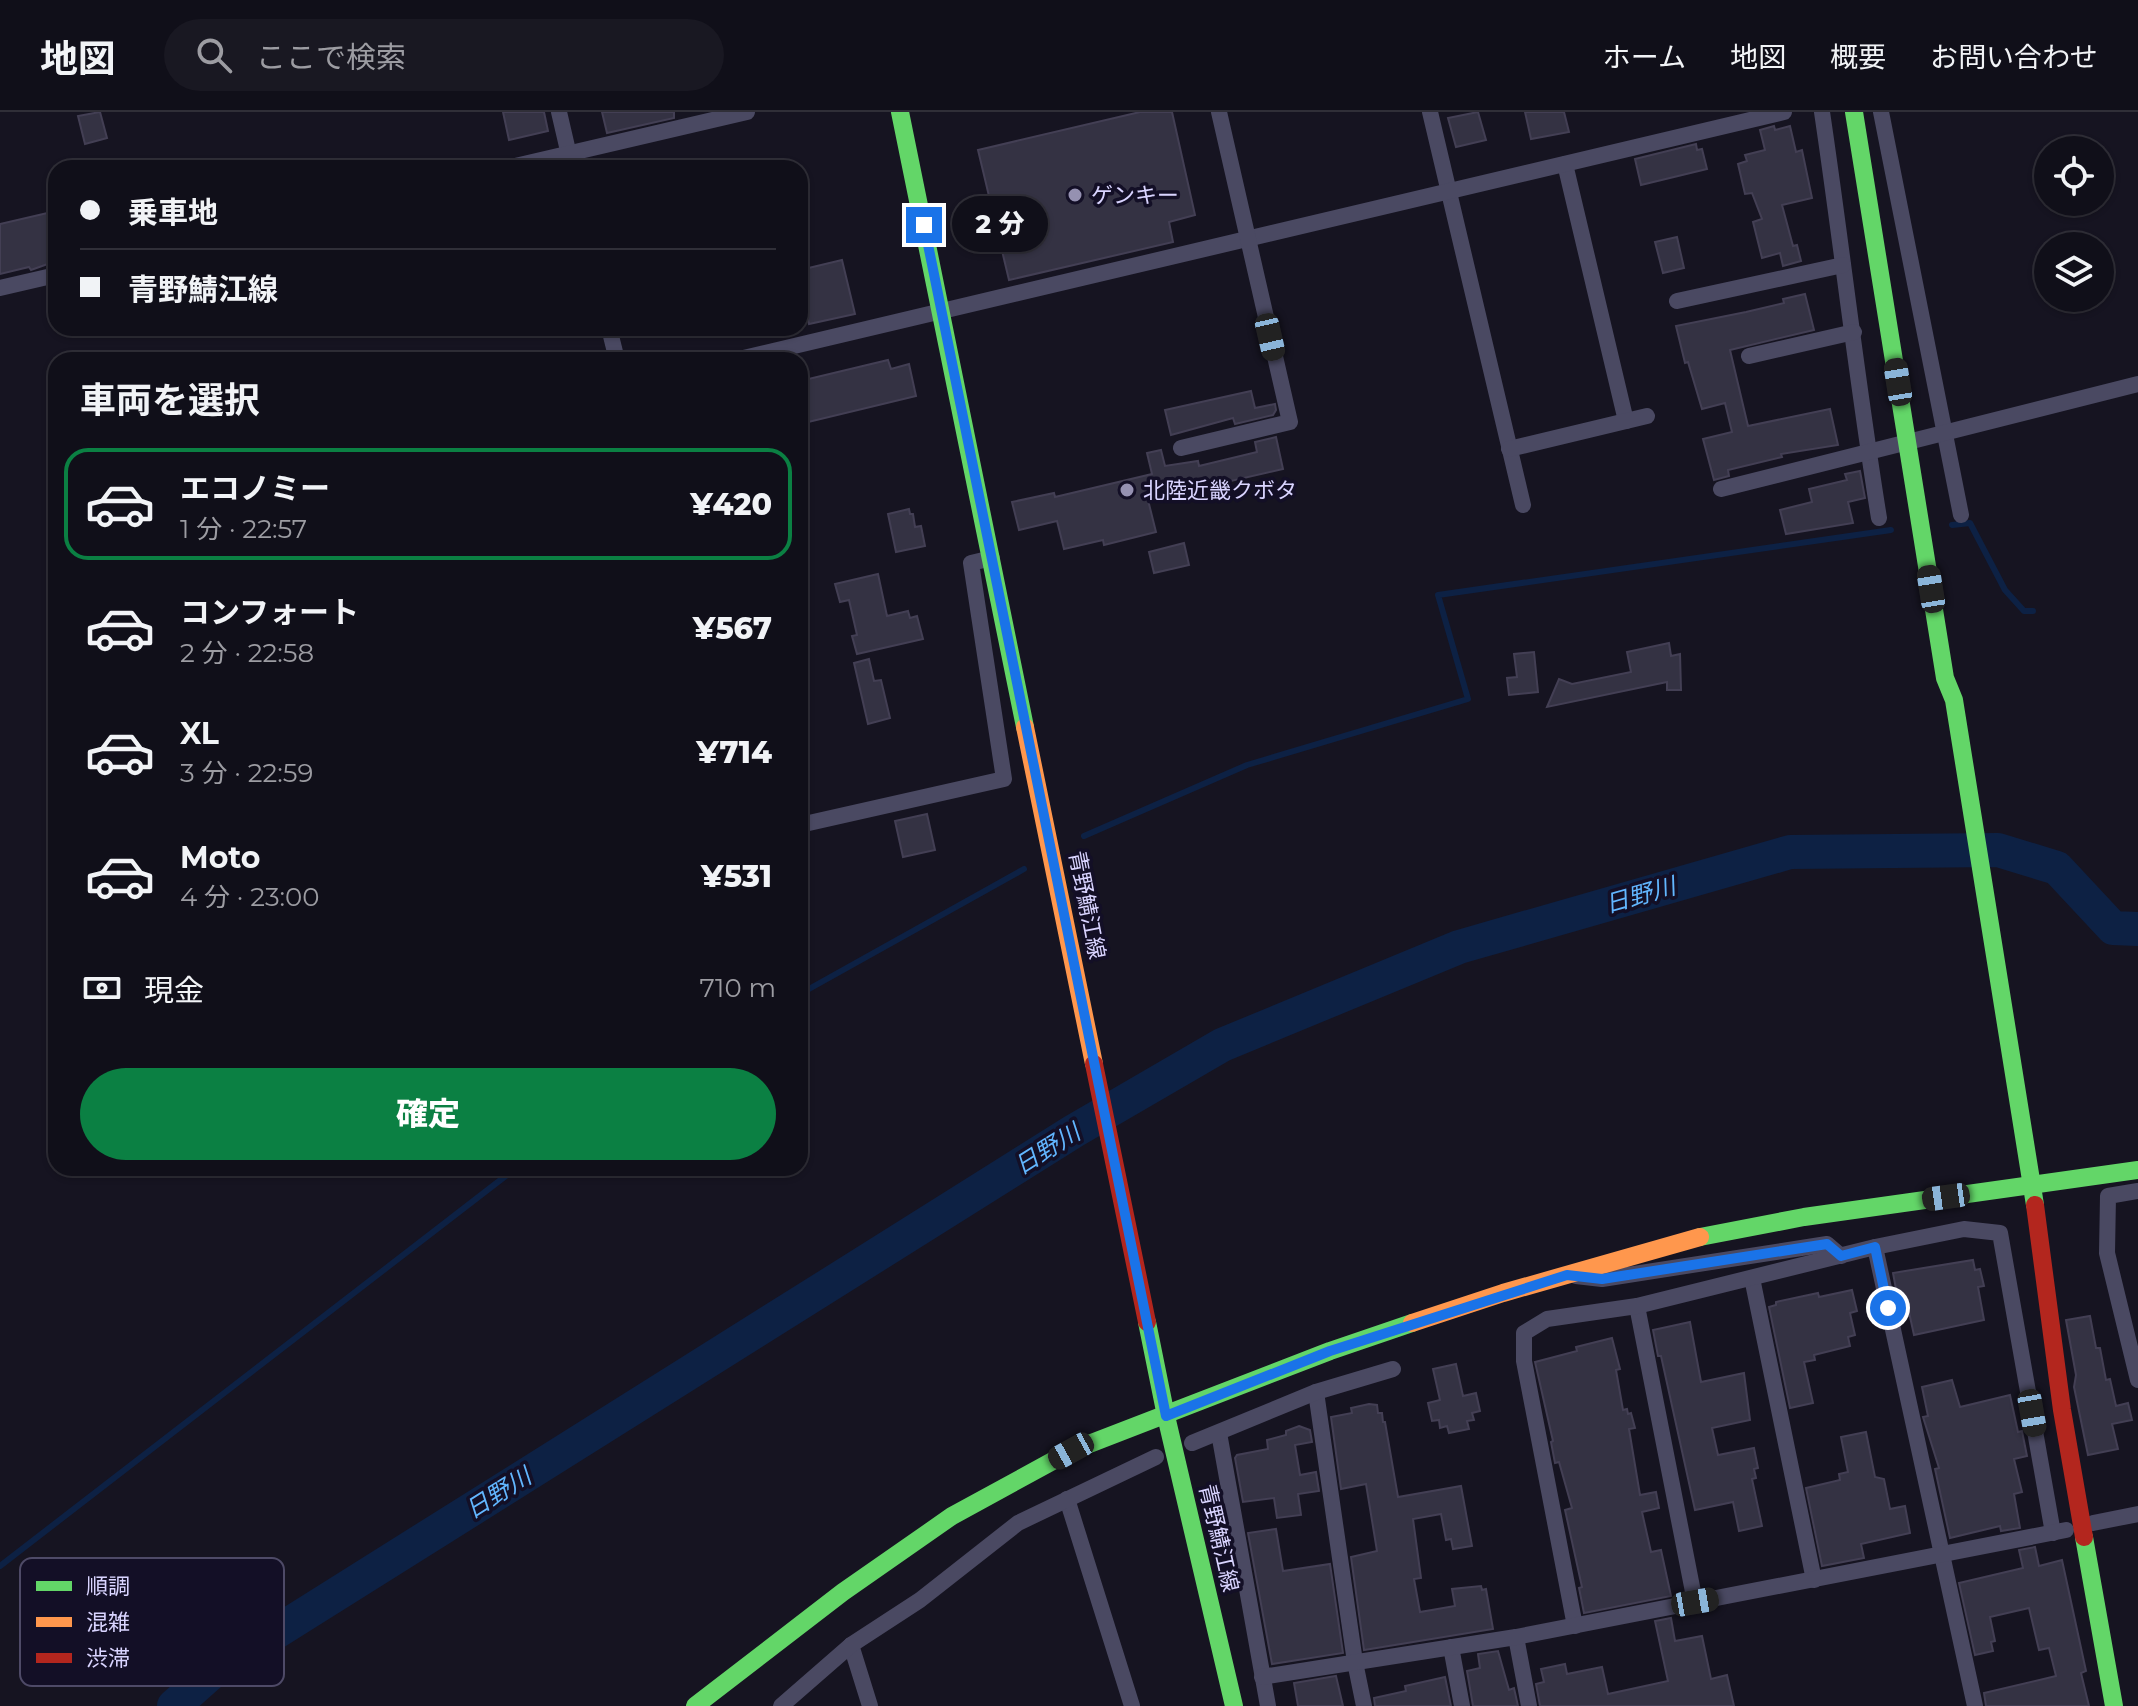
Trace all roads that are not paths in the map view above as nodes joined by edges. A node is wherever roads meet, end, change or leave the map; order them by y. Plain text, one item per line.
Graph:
1 (559, 112) edge
2 (747, 112) edge
3 (900, 112) edge
4 (1219, 112) edge
5 (1430, 112) edge
6 (1784, 112) edge
7 (1822, 112) edge
8 (1854, 112) edge
9 (1881, 112) edge
10 (570, 160) edge
11 (1565, 164) junction
12 (1449, 191) junction
13 (1248, 238) junction
14 (1843, 265) junction
15 (48, 277) edge
16 (0, 288) edge
17 (1677, 301) dead end
18 (941, 311) junction
19 (1854, 332) junction
20 (769, 352) edge
21 (1749, 356) dead end
22 (2138, 384) edge
23 (1647, 416) dead end
24 (1626, 421) junction
25 (1946, 432) junction
26 (1908, 442) junction
27 (1181, 448) dead end
28 (1509, 449) junction
29 (1868, 452) junction
30 (1721, 489) dead end
31 (1523, 505) dead end
32 (1961, 515) dead end
33 (1879, 518) dead end
34 (992, 558) junction
35 (808, 823) edge
36 (2138, 1170) edge
37 (2032, 1180) junction
38 (2138, 1191) edge
39 (1875, 1247) junction
40 (1841, 1256) junction
41 (1567, 1275) junction
42 (1752, 1278) junction
43 (1637, 1306) junction
44 (1393, 1369) dead end
45 (2138, 1380) edge
46 (1316, 1392) junction
47 (1165, 1408) junction
48 (1219, 1433) junction
49 (1192, 1443) dead end
50 (1156, 1457) dead end
51 (1067, 1499) junction
52 (2138, 1514) edge
53 (2093, 1523) dead end
54 (1941, 1555) junction
55 (1814, 1580) junction
56 (1695, 1602) junction
57 (1575, 1626) junction
58 (1516, 1637) junction
59 (851, 1645) junction
60 (1451, 1647) junction
61 (1355, 1662) junction
62 (1262, 1677) junction
63 (695, 1706) edge
64 (781, 1706) edge
65 (870, 1706) edge
66 (1132, 1706) edge
67 (1234, 1706) edge
68 (1268, 1706) edge
69 (1364, 1706) edge
70 (1462, 1706) edge
71 (1529, 1706) edge
72 (1975, 1706) edge
73 (2114, 1706) edge

1 - 10 street
2 - 10 street
3 - 18 street, 青野鯖江線
4 - 13 street
5 - 12 street
6 - 11 street
7 - 14 street
8 - 26 street
9 - 25 street
11 - 12 street
11 - 24 street
12 - 13 street
12 - 28 street
13 - 18 street
13 - 27 street
14 - 17 street
14 - 19 street
15 - 16 street
18 - 20 street
18 - 34 street, 青野鯖江線
19 - 21 street
19 - 29 street
22 - 25 street
23 - 24 street
24 - 28 street
25 - 26 street
25 - 32 street
26 - 29 street
26 - 37 street
28 - 31 street
29 - 30 street
29 - 33 street
34 - 35 street
34 - 47 street, 青野鯖江線
36 - 37 street
37 - 41 street
37 - 73 street
38 - 45 street
39 - 40 street
39 - 54 street
39 - 54 street
40 - 41 street
40 - 42 street
41 - 47 street
42 - 43 street
42 - 55 street
43 - 56 street
43 - 57 street
44 - 46 street
46 - 48 street
46 - 61 street
47 - 63 street
47 - 67 street, 青野鯖江線
48 - 49 street
48 - 62 street
50 - 51 street
51 - 59 street
51 - 66 street
52 - 53 street
54 - 55 street
54 - 72 street
55 - 56 street
56 - 57 street
57 - 58 street
58 - 60 street
58 - 71 street
59 - 64 street
59 - 65 street
60 - 61 street
60 - 70 street
61 - 62 street
61 - 69 street
62 - 68 street

